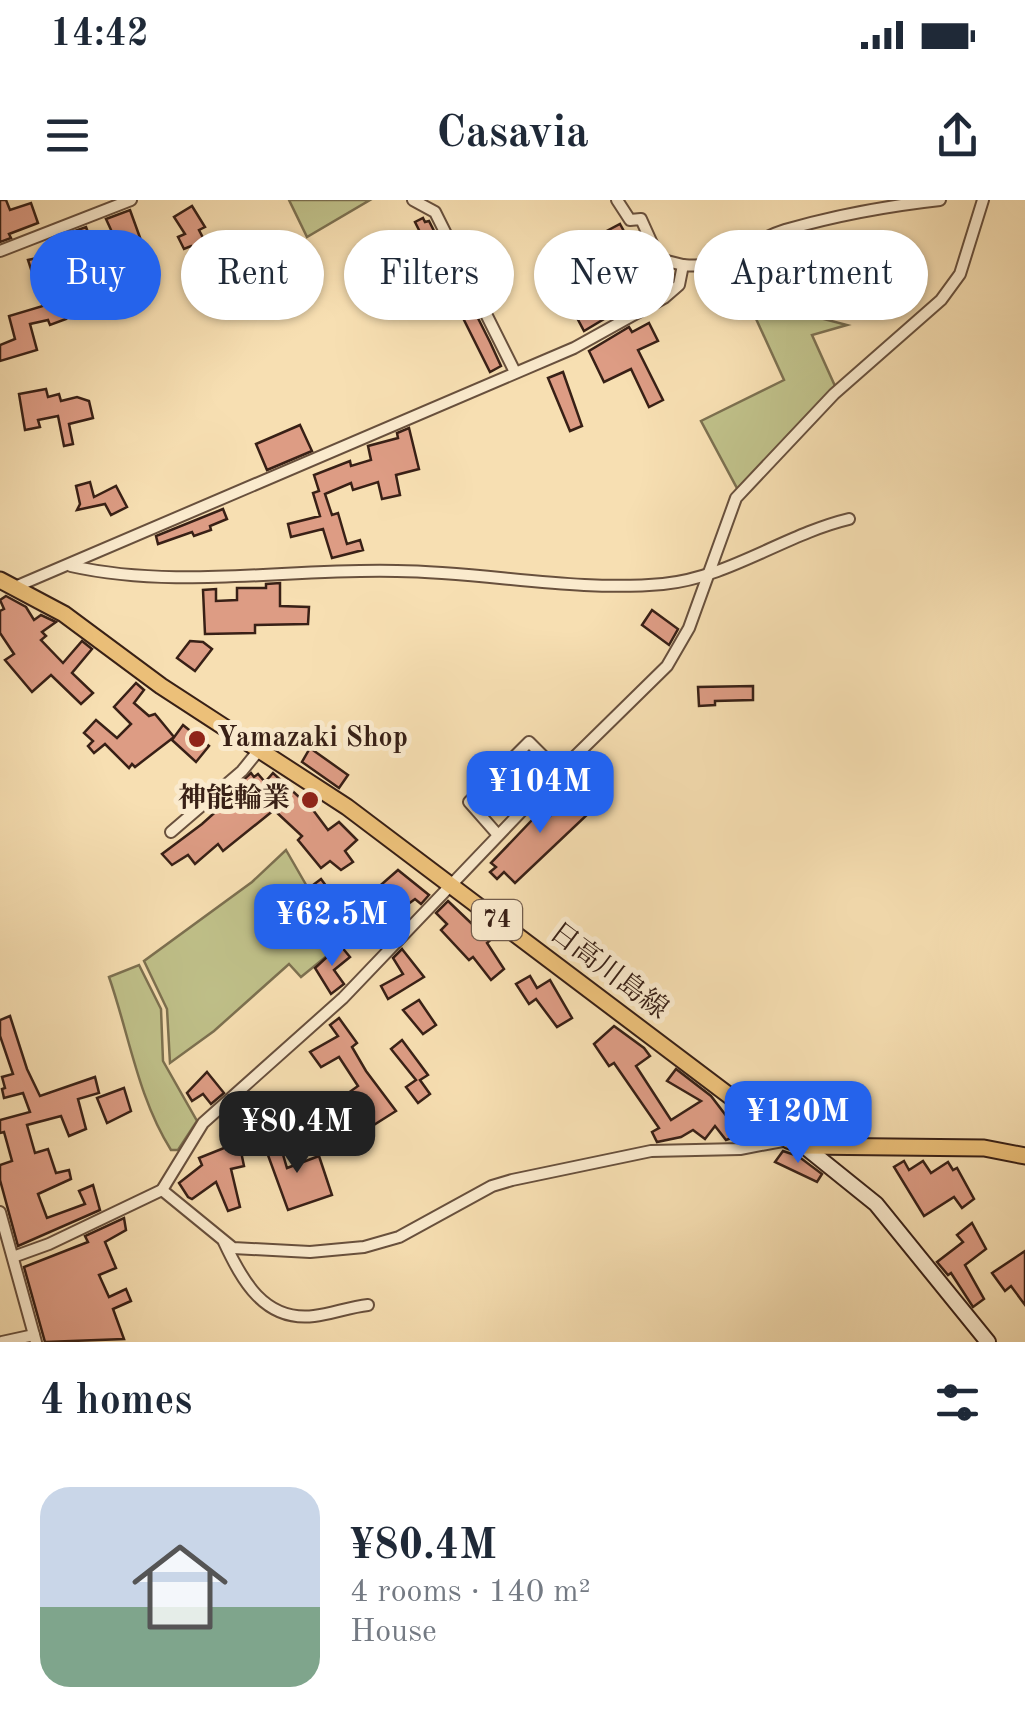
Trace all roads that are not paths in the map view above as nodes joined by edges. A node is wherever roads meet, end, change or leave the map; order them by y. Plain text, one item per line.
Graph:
1 (131, 200) edge
2 (413, 200) edge
3 (940, 200) edge
4 (984, 200) edge
5 (622, 202) edge
6 (0, 250) edge
7 (683, 265) junction
8 (515, 372) junction
9 (850, 520) dead end
10 (70, 566) junction
11 (709, 574) junction
12 (8, 583) edge
13 (259, 750) junction
14 (559, 772) junction
15 (171, 832) dead end
16 (498, 835) junction
17 (450, 884) junction
18 (788, 1140) junction
19 (804, 1146) junction
20 (1025, 1156) edge
21 (162, 1190) junction
22 (0, 1212) edge
23 (223, 1241) junction
24 (12, 1257) junction
25 (368, 1305) dead end
26 (35, 1338) edge
27 (2, 1342) edge
28 (988, 1342) edge

1 - 6 street
2 - 8 street
3 - 7 street
4 - 11 street
5 - 7 street
7 - 8 street
8 - 10 street
9 - 11 street
10 - 11 street
10 - 12 street
11 - 14 street
12 - 13 main road, 日高川島線 / 74
13 - 15 street
13 - 17 main road, 日高川島線 / 74
14 - 16 street
14 - 16 street
16 - 17 street
17 - 18 main road, 日高川島線 / 74
17 - 21 street
18 - 19 main road, 日高川島線 / 74
18 - 23 street
19 - 20 main road, 日高川島線 / 74
19 - 28 street
21 - 23 street
21 - 24 street
22 - 24 street
23 - 25 street
24 - 26 street
26 - 27 street

